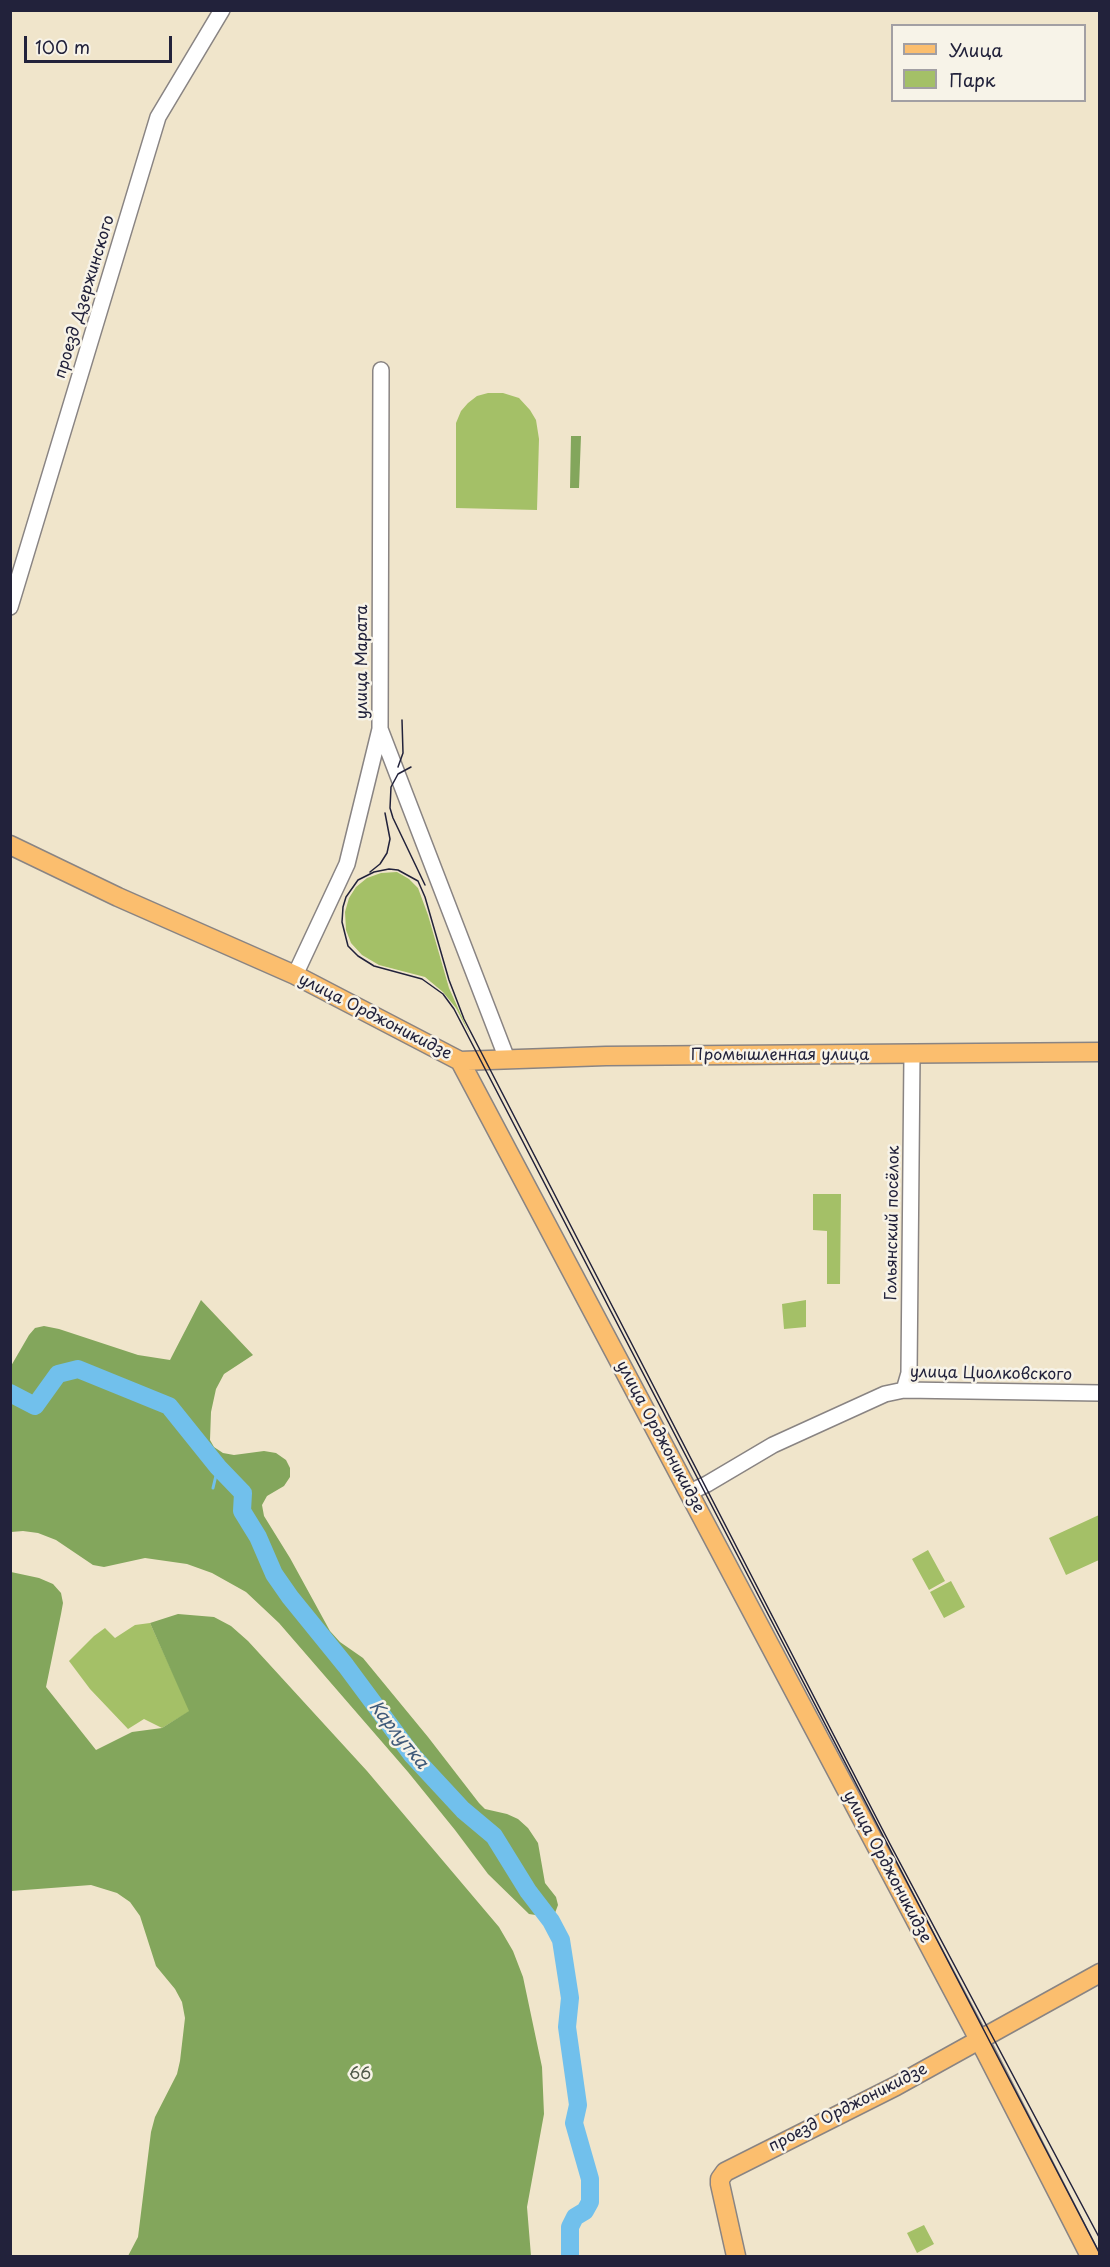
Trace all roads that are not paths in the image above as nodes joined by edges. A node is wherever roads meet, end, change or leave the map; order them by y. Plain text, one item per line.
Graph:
1 (222, 10) edge
2 (381, 370) dead end
3 (10, 607) edge
4 (380, 729) junction
5 (10, 845) edge
6 (296, 975) junction
7 (1100, 1052) edge
8 (912, 1055) junction
9 (507, 1059) junction
10 (460, 1060) junction
11 (904, 1390) junction
12 (1100, 1393) edge
13 (690, 1492) junction
14 (1100, 1973) edge
15 (978, 2040) junction
16 (736, 2256) edge
17 (1090, 2256) edge

1 - 3 street, проезд Дзержинского
2 - 4 street, улица Марата
4 - 6 street, улица Марата
4 - 9 street
5 - 6 main road, улица Орджоникидзе
6 - 10 main road, улица Орджоникидзе
7 - 8 main road, Промышленная улица
8 - 9 main road, Промышленная улица
8 - 11 street, Гольянский посёлок
9 - 10 main road, Промышленная улица
10 - 13 main road, улица Орджоникидзе
11 - 12 street, улица Циолковского
11 - 13 street, улица Циолковского
13 - 15 main road, улица Орджоникидзе
14 - 15 main road, проезд Орджоникидзе
15 - 16 main road, проезд Орджоникидзе
15 - 17 main road, улица Орджоникидзе

